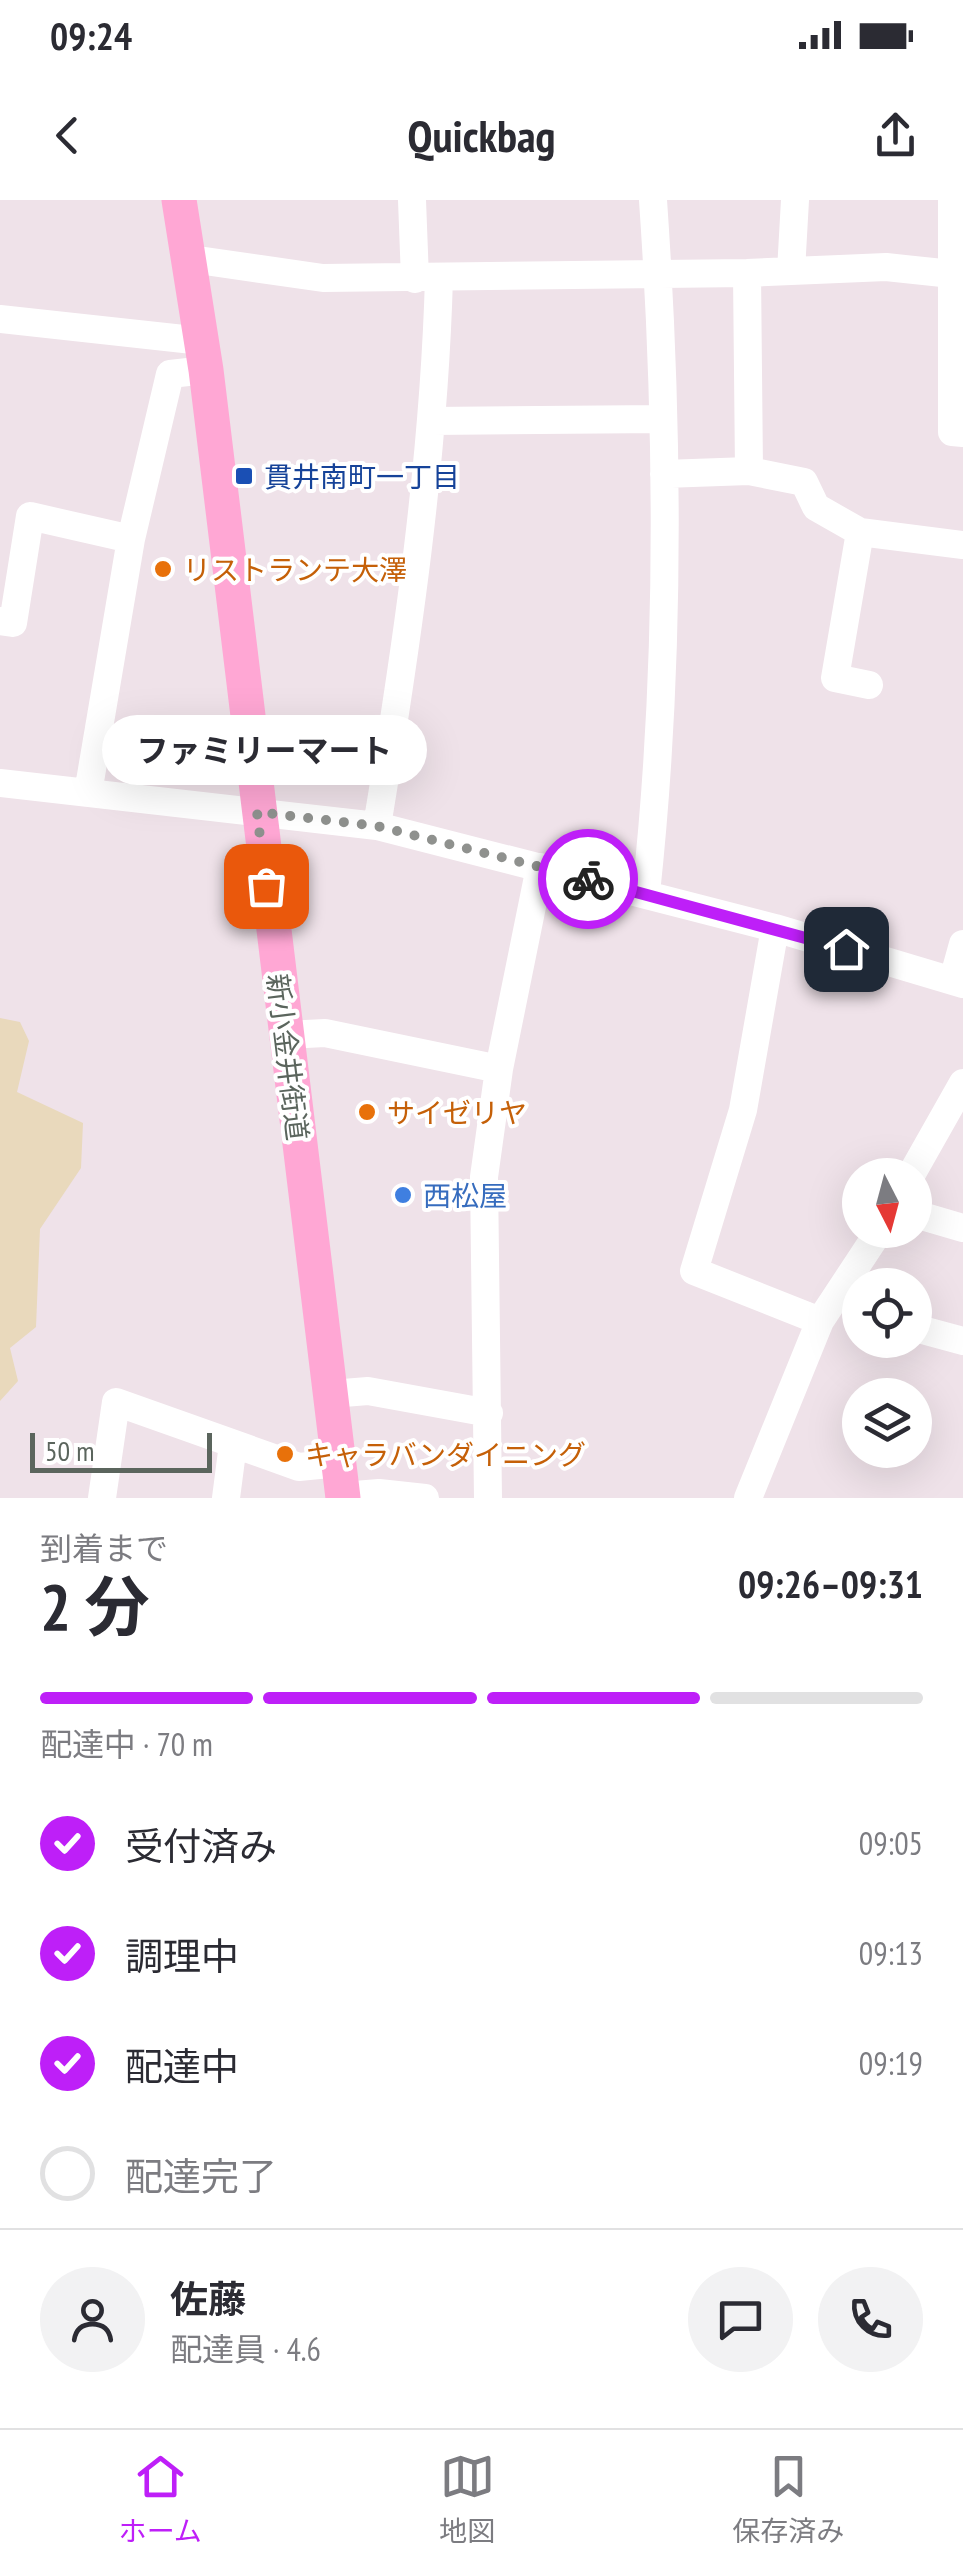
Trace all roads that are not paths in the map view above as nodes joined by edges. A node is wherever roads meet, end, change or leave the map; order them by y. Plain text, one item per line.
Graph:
1 (179, 200) edge
2 (412, 200) edge
3 (653, 200) edge
4 (795, 200) edge
5 (952, 200) edge
6 (191, 259) junction
7 (791, 271) junction
8 (658, 272) junction
9 (747, 274) junction
10 (952, 274) junction
11 (427, 278) junction
12 (0, 319) edge
13 (204, 356) junction
14 (662, 418) junction
15 (432, 421) junction
16 (963, 433) edge
17 (749, 471) junction
18 (664, 474) junction
19 (860, 532) junction
20 (131, 539) junction
21 (963, 545) edge
22 (0, 620) edge
23 (869, 685) dead end
24 (0, 783) edge
25 (88, 793) junction
26 (257, 812) junction
27 (377, 826) junction
28 (540, 867) junction
29 (646, 893) junction
30 (775, 928) junction
31 (963, 944) edge
32 (958, 982) edge
33 (286, 1034) junction
34 (499, 1069) junction
35 (963, 1083) edge
36 (921, 1158) edge
37 (932, 1219) edge
38 (963, 1228) edge
39 (868, 1248) edge
40 (826, 1314) junction
41 (842, 1314) edge
42 (932, 1333) edge
43 (963, 1341) edge
44 (331, 1394) junction
45 (489, 1414) junction
46 (233, 1444) junction
47 (342, 1486) edge
48 (102, 1498) edge
49 (226, 1498) edge
50 (425, 1498) edge
51 (490, 1498) edge
52 (748, 1498) edge

1 - 6 main road, 新小金井街道
2 - 11 street
3 - 8 street
4 - 7 street
5 - 10 street
6 - 11 street
6 - 13 main road, 新小金井街道
7 - 9 street
7 - 10 street
8 - 9 street
8 - 11 street
8 - 14 street
9 - 17 street
10 - 16 street
11 - 15 street
12 - 13 street
13 - 20 street
13 - 26 main road, 新小金井街道
14 - 15 street
14 - 18 street
15 - 27 street
17 - 18 street
17 - 19 street
18 - 29 street
19 - 21 street
19 - 23 street
20 - 22 street
20 - 25 street
24 - 25 street
25 - 26 street
26 - 27 street
26 - 33 main road, 新小金井街道
27 - 28 street
28 - 29 street
28 - 34 street
29 - 30 street
30 - 32 street
30 - 40 street
31 - 32 street
33 - 34 street
33 - 44 main road, 新小金井街道
34 - 45 street
35 - 36 street
37 - 38 street
39 - 40 street
40 - 41 street
40 - 52 street
42 - 43 street
44 - 45 street
44 - 47 main road, 新小金井街道
45 - 51 street
46 - 47 street
46 - 48 street
46 - 49 street
47 - 50 street

